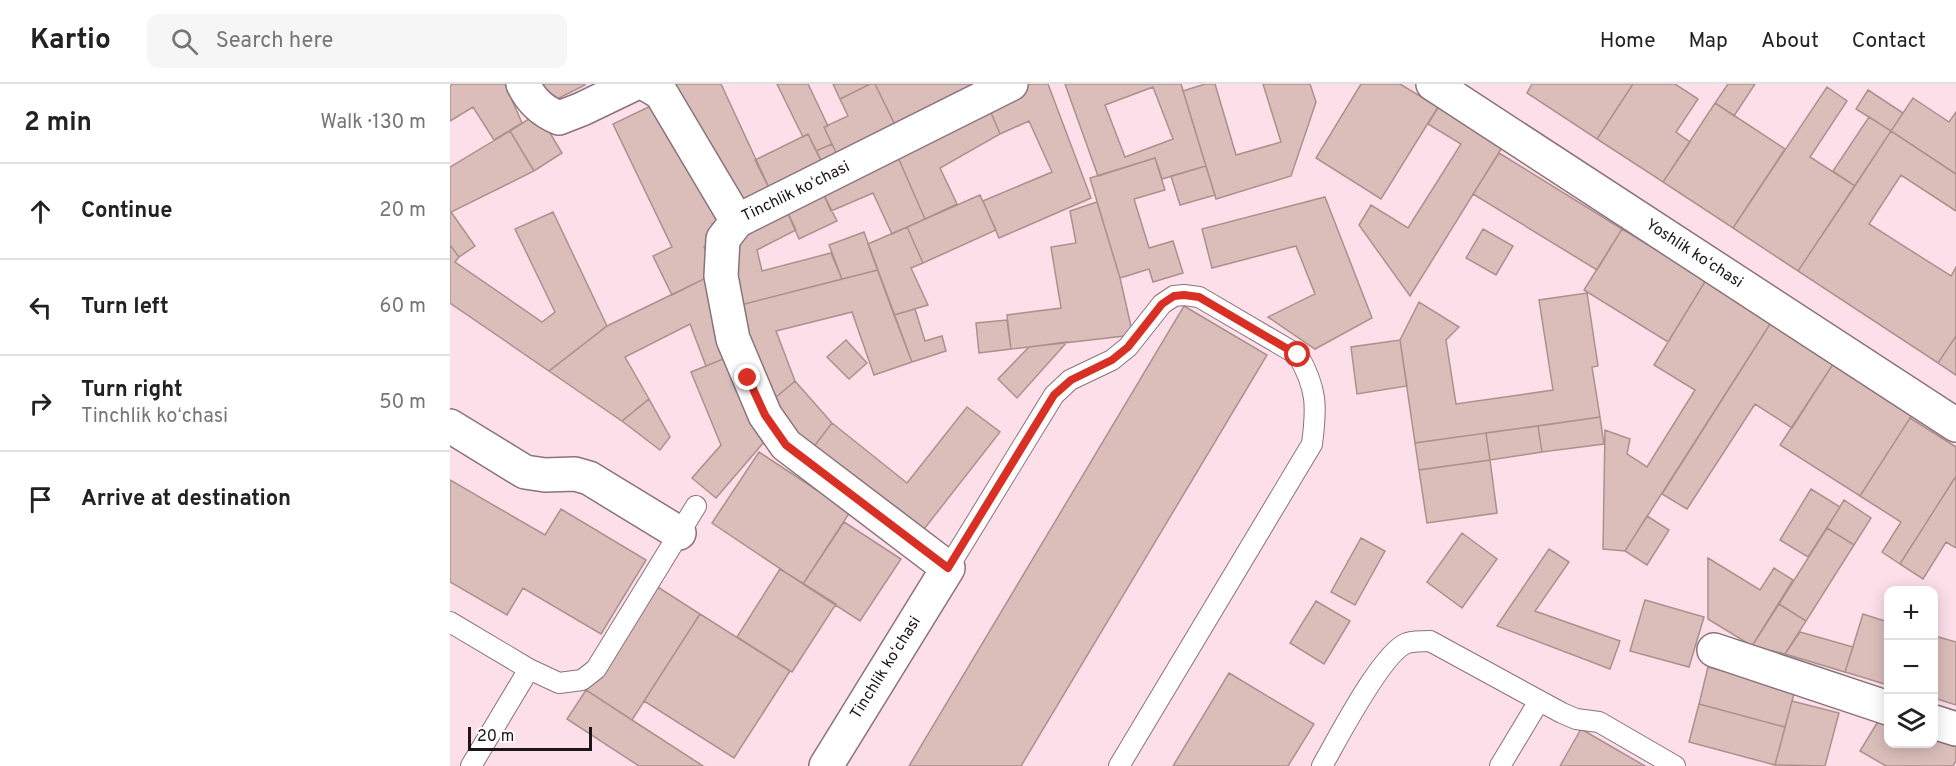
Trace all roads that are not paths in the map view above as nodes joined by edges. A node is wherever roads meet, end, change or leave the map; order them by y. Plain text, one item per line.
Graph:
1 (524, 84) edge
2 (634, 84) edge
3 (645, 84) edge
4 (1011, 84) edge
5 (1433, 84) edge
6 (737, 221) junction
7 (1956, 425) edge
8 (450, 426) edge
9 (696, 506) dead end
10 (679, 533) junction
11 (948, 568) junction
12 (450, 622) edge
13 (1714, 650) dead end
14 (529, 669) junction
15 (1539, 701) junction
16 (1884, 707) edge
17 (1938, 723) edge
18 (1956, 729) edge
19 (471, 766) edge
20 (826, 766) edge
21 (1119, 766) edge
22 (1322, 766) edge
23 (1500, 766) edge
24 (1675, 766) edge

1 - 2 street
3 - 6 street
4 - 6 street, Tinchlik koʻchasi
5 - 7 street, Yoshlik koʻchasi
6 - 11 street, Tinchlik koʻchasi
8 - 10 street
9 - 10 lane
10 - 14 lane
11 - 20 street, Tinchlik koʻchasi
11 - 21 lane
12 - 14 lane
13 - 16 street
14 - 19 lane
15 - 22 lane
15 - 23 lane
15 - 24 lane
17 - 18 street

